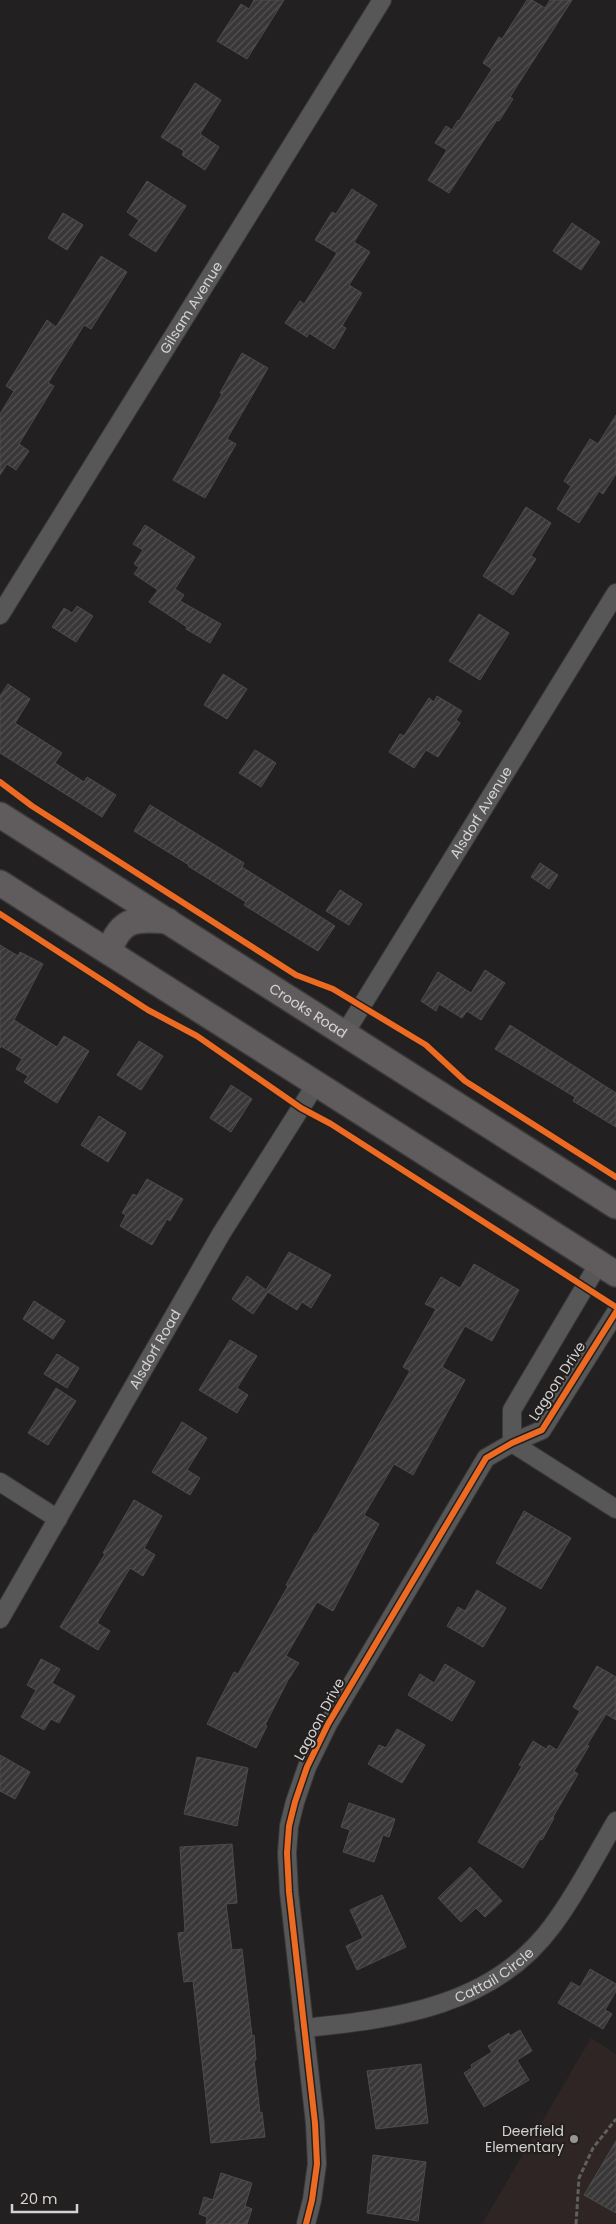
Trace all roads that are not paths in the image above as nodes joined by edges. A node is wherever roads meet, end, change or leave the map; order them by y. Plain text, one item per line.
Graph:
1 (382, 0) edge
2 (616, 593) edge
3 (0, 615) edge
4 (0, 815) edge
5 (0, 883) edge
6 (168, 921) junction
7 (109, 952) junction
8 (345, 1033) junction
9 (316, 1084) junction
10 (616, 1206) edge
11 (607, 1268) edge
12 (616, 1312) edge
13 (512, 1443) junction
14 (0, 1482) edge
15 (616, 1509) edge
16 (58, 1519) junction
17 (0, 1619) edge
18 (616, 1821) edge
19 (304, 2028) junction
20 (306, 2224) edge

1 - 3 street, Gilsam Avenue
2 - 8 street, Alsdorf Avenue
4 - 6 main road, Crooks Road
5 - 7 main road
6 - 7 main road
6 - 8 main road, Crooks Road
7 - 9 main road
8 - 10 main road, Crooks Road
9 - 11 main road
9 - 16 street, Alsdorf Road
11 - 13 street, Lagoon Drive
12 - 13 street, Lagoon Drive
13 - 15 street
13 - 19 street, Lagoon Drive
14 - 16 street
16 - 17 street, Alsdorf Road
18 - 19 street, Cattail Circle
19 - 20 street, Lagoon Drive

